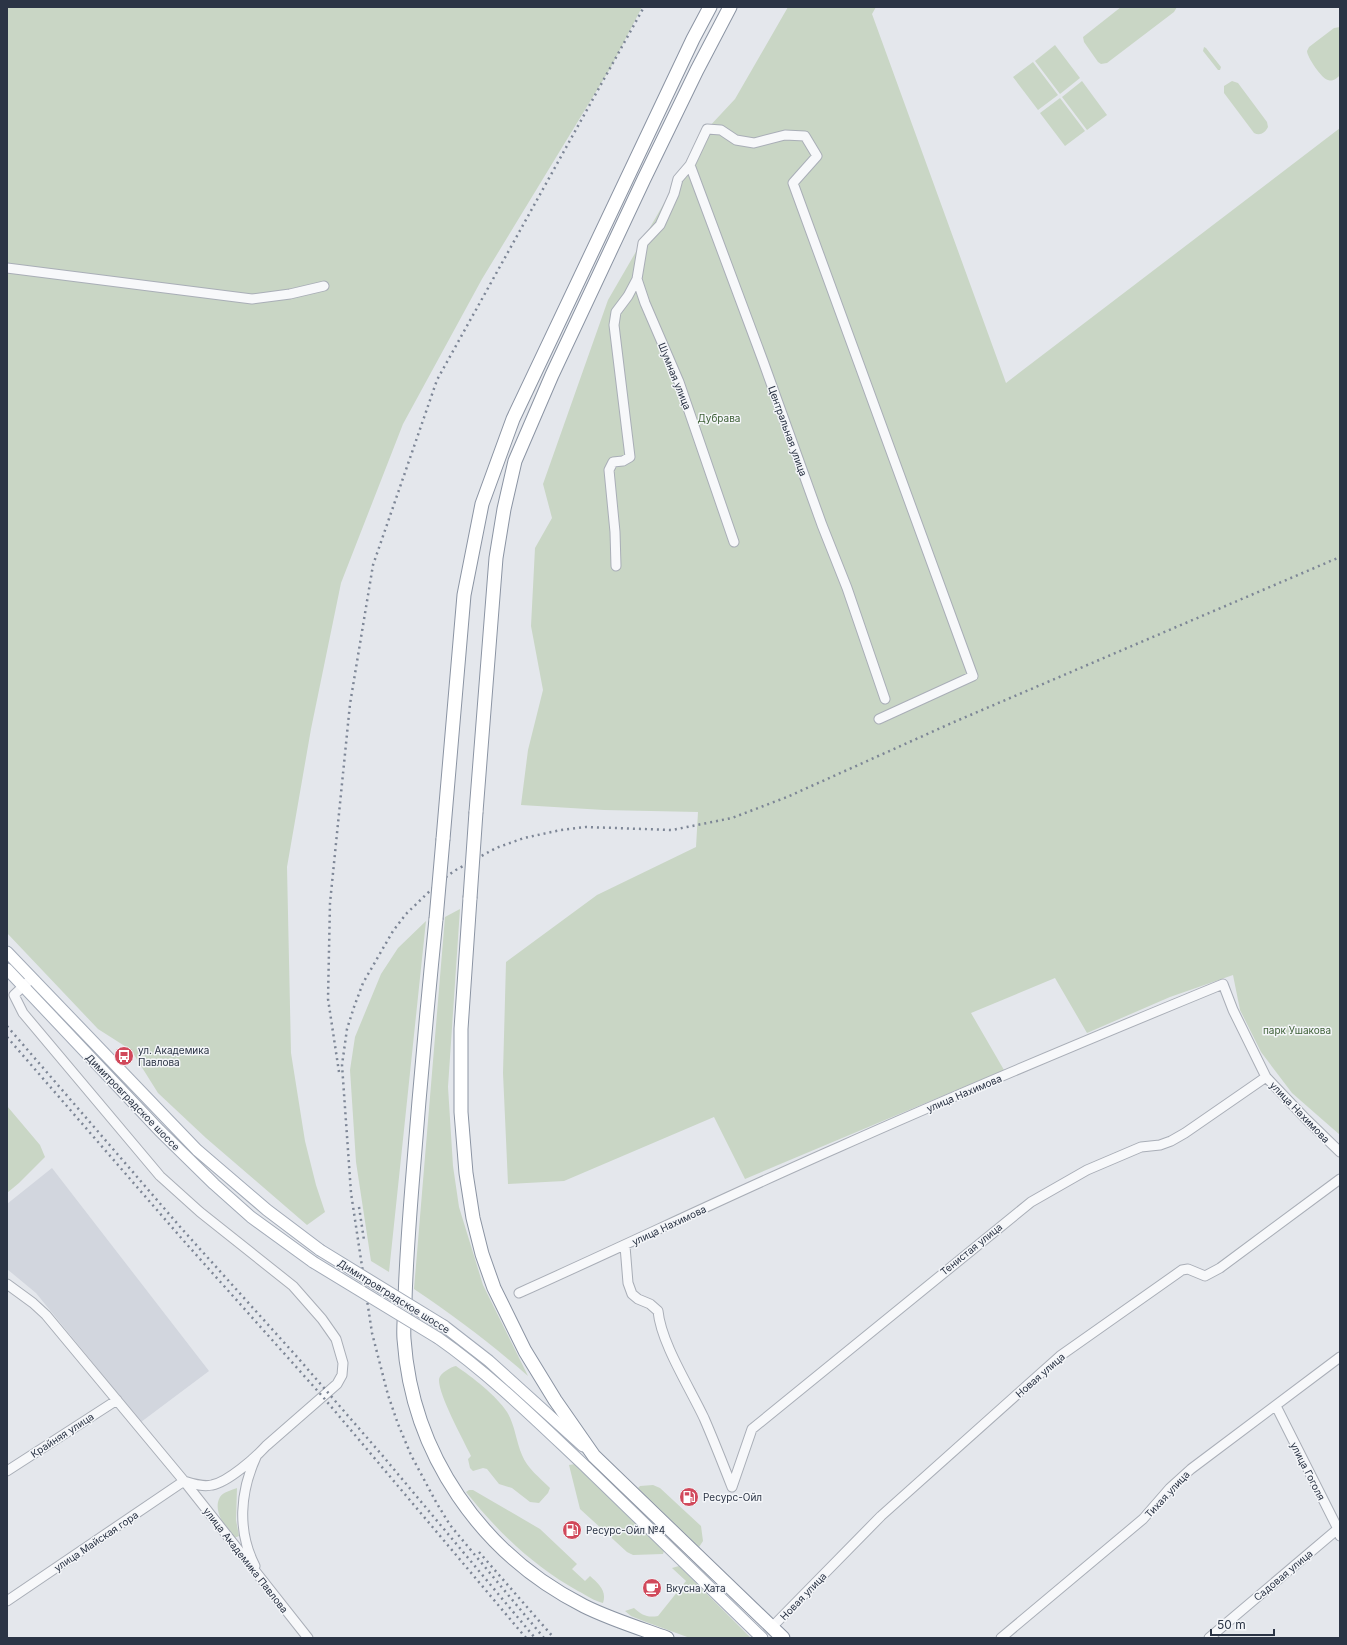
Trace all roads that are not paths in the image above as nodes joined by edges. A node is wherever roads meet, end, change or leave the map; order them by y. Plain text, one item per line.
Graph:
1 (710, 7) edge
2 (730, 7) edge
3 (690, 164) junction
4 (7, 268) edge
5 (637, 279) junction
6 (324, 286) dead end
7 (734, 542) dead end
8 (616, 566) dead end
9 (885, 699) dead end
10 (878, 719) dead end
11 (8, 952) edge
12 (7, 970) edge
13 (32, 978) junction
14 (23, 987) junction
15 (1266, 1077) junction
16 (1340, 1152) edge
17 (1340, 1179) edge
18 (625, 1246) junction
19 (7, 1284) edge
20 (519, 1293) dead end
21 (1340, 1357) edge
22 (117, 1400) junction
23 (1276, 1406) junction
24 (257, 1456) junction
25 (594, 1456) junction
26 (7, 1471) edge
27 (184, 1482) junction
28 (1339, 1531) edge
29 (267, 1586) junction
30 (7, 1601) edge
31 (772, 1627) junction
32 (308, 1638) edge
33 (667, 1638) edge
34 (762, 1638) edge
35 (783, 1638) edge
36 (1001, 1638) edge
37 (1208, 1638) edge

1 - 33 highway, bridge
2 - 25 highway, bridge
3 - 5 street
3 - 9 street, Центральная улица
3 - 10 street
4 - 6 street
5 - 7 street, Шумная улица
5 - 8 street
11 - 13 main road, Димитровградское шоссе
12 - 14 main road, Димитровградское шоссе
13 - 14 street
13 - 25 main road, Димитровградское шоссе, bridge
14 - 24 street
14 - 34 main road, Димитровградское шоссе, bridge
15 - 16 street, улица Нахимова
15 - 18 street, улица Нахимова
15 - 18 street, Тенистая улица
17 - 31 street, Новая улица
18 - 20 street, улица Нахимова
19 - 22 street, улица Академика Павлова
21 - 23 street, Тихая улица
22 - 26 street, Крайняя улица
22 - 27 street, улица Академика Павлова
23 - 28 street, улица Гоголя
23 - 36 street, Тихая улица
24 - 27 street
24 - 29 street
25 - 31 highway, Димитровградское шоссе
27 - 29 street, улица Академика Павлова
27 - 30 street, улица Майская гора
28 - 37 street, Садовая улица
29 - 32 street, улица Академика Павлова
31 - 35 highway, Димитровградское шоссе

